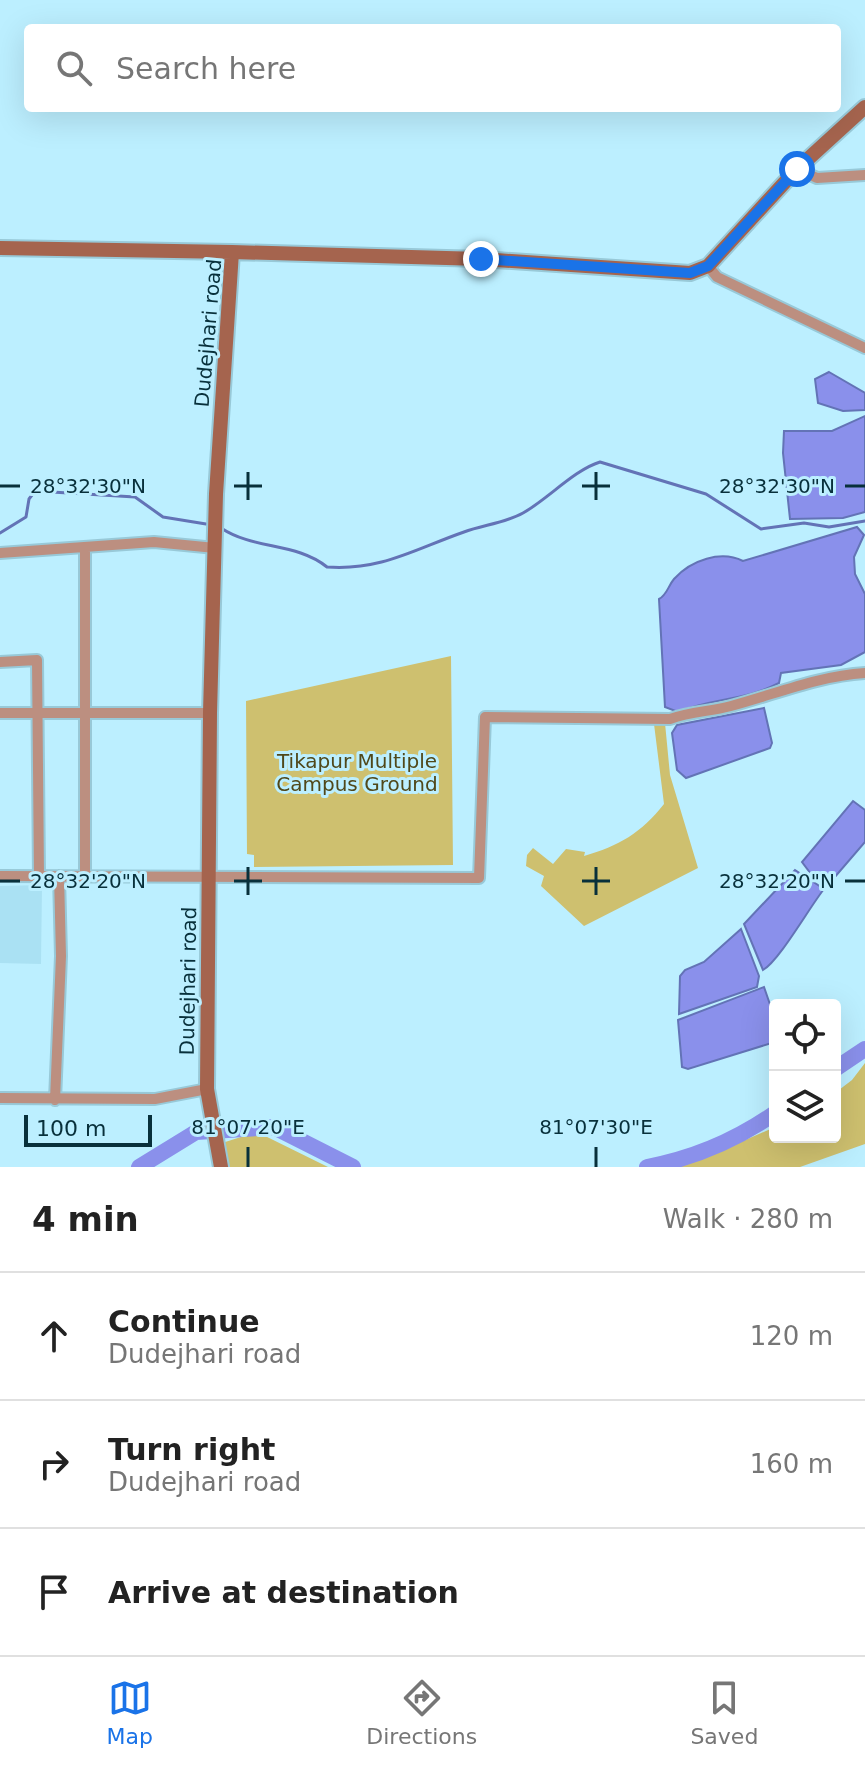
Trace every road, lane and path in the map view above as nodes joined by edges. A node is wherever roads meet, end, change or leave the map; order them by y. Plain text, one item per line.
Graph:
1 (865, 107) edge
2 (797, 169) junction
3 (865, 175) edge
4 (0, 248) edge
5 (232, 252) junction
6 (708, 266) junction
7 (865, 348) edge
8 (85, 547) junction
9 (215, 548) junction
10 (0, 553) edge
11 (0, 662) edge
12 (865, 673) edge
13 (83, 712) junction
14 (0, 713) edge
15 (37, 713) junction
16 (210, 713) junction
17 (0, 876) edge
18 (39, 876) junction
19 (59, 876) junction
20 (85, 876) junction
21 (209, 876) junction
22 (207, 1089) junction
23 (0, 1098) edge
24 (55, 1100) junction
25 (221, 1167) edge

1 - 2 street
2 - 3 street
2 - 6 street
4 - 5 street
5 - 6 street, Dudejhari road
5 - 9 street, Dudejhari road
6 - 7 street
8 - 9 street
8 - 10 street
8 - 13 street
9 - 16 street, Dudejhari road
11 - 15 street
12 - 21 street
13 - 15 street
13 - 16 street
13 - 20 street
14 - 15 street
15 - 18 street
16 - 21 street, Dudejhari road
17 - 18 street
18 - 19 street
19 - 20 street
19 - 24 street
20 - 21 street
21 - 22 street, Dudejhari road
22 - 24 street
22 - 25 street, Dudejhari road
23 - 24 street

